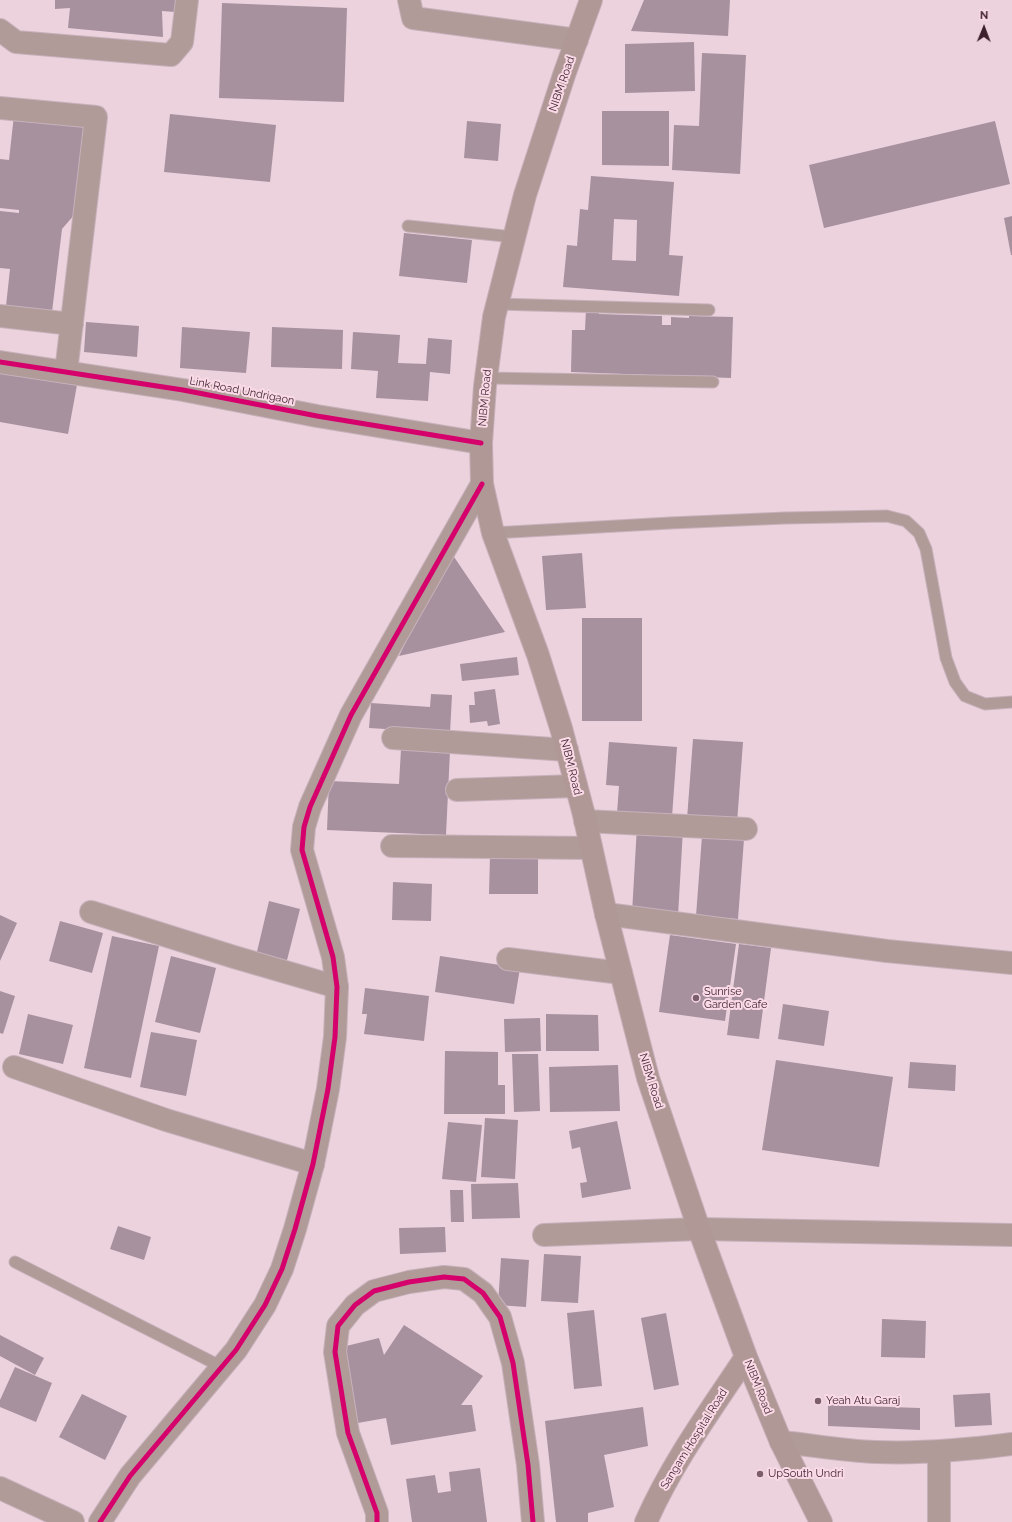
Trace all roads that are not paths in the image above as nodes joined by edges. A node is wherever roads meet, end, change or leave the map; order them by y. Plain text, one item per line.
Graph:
1 (187, 0) edge
2 (409, 0) edge
3 (591, 0) edge
4 (0, 30) edge
5 (577, 40) junction
6 (0, 108) edge
7 (408, 226) dead end
8 (514, 237) junction
9 (497, 304) junction
10 (709, 310) dead end
11 (0, 316) edge
12 (72, 324) junction
13 (0, 362) edge
14 (66, 372) junction
15 (486, 378) junction
16 (713, 382) dead end
17 (481, 443) junction
18 (482, 484) junction
19 (493, 533) junction
20 (1012, 702) edge
21 (393, 738) dead end
22 (567, 750) junction
23 (576, 786) junction
24 (457, 790) dead end
25 (585, 820) junction
26 (746, 830) dead end
27 (392, 846) dead end
28 (591, 848) junction
29 (91, 912) dead end
30 (606, 914) junction
31 (508, 959) dead end
32 (1012, 963) edge
33 (621, 973) junction
34 (337, 987) junction
35 (14, 1067) dead end
36 (313, 1164) junction
37 (699, 1229) junction
38 (544, 1235) dead end
39 (1012, 1235) edge
40 (15, 1262) dead end
41 (746, 1358) junction
42 (222, 1367) junction
43 (781, 1442) junction
44 (1012, 1444) edge
45 (939, 1452) junction
46 (0, 1488) edge
47 (72, 1522) edge
48 (100, 1522) edge
49 (377, 1522) edge
50 (533, 1522) edge
51 (646, 1522) edge
52 (820, 1522) edge
53 (939, 1522) edge

1 - 4 street
2 - 5 street
3 - 5 main road, NIBM Road
5 - 8 main road, NIBM Road
6 - 12 street
7 - 8 lane
8 - 9 main road, NIBM Road
9 - 10 lane
9 - 15 main road, NIBM Road
11 - 12 street
12 - 14 street
13 - 14 street, Link Road Undrigaon
14 - 17 street, Link Road Undrigaon
15 - 16 lane
15 - 17 main road, NIBM Road
17 - 18 main road, NIBM Road
18 - 19 main road, NIBM Road
18 - 34 street
19 - 20 lane
19 - 22 main road, NIBM Road
21 - 22 street
22 - 23 main road, NIBM Road
23 - 24 street
23 - 25 main road, NIBM Road
25 - 26 street
25 - 28 main road, NIBM Road
27 - 28 street
28 - 30 main road, NIBM Road
29 - 34 street
30 - 32 street
30 - 33 main road, NIBM Road
31 - 33 street
33 - 37 main road, NIBM Road
34 - 36 street
35 - 36 street
36 - 42 street
37 - 38 street
37 - 39 street
37 - 41 main road, NIBM Road
40 - 42 lane
41 - 43 main road, NIBM Road
41 - 51 main road, Sangam Hospital Road
42 - 48 street
43 - 45 street
43 - 52 main road, NIBM Road
44 - 45 street
45 - 53 street
46 - 47 street
49 - 50 street

